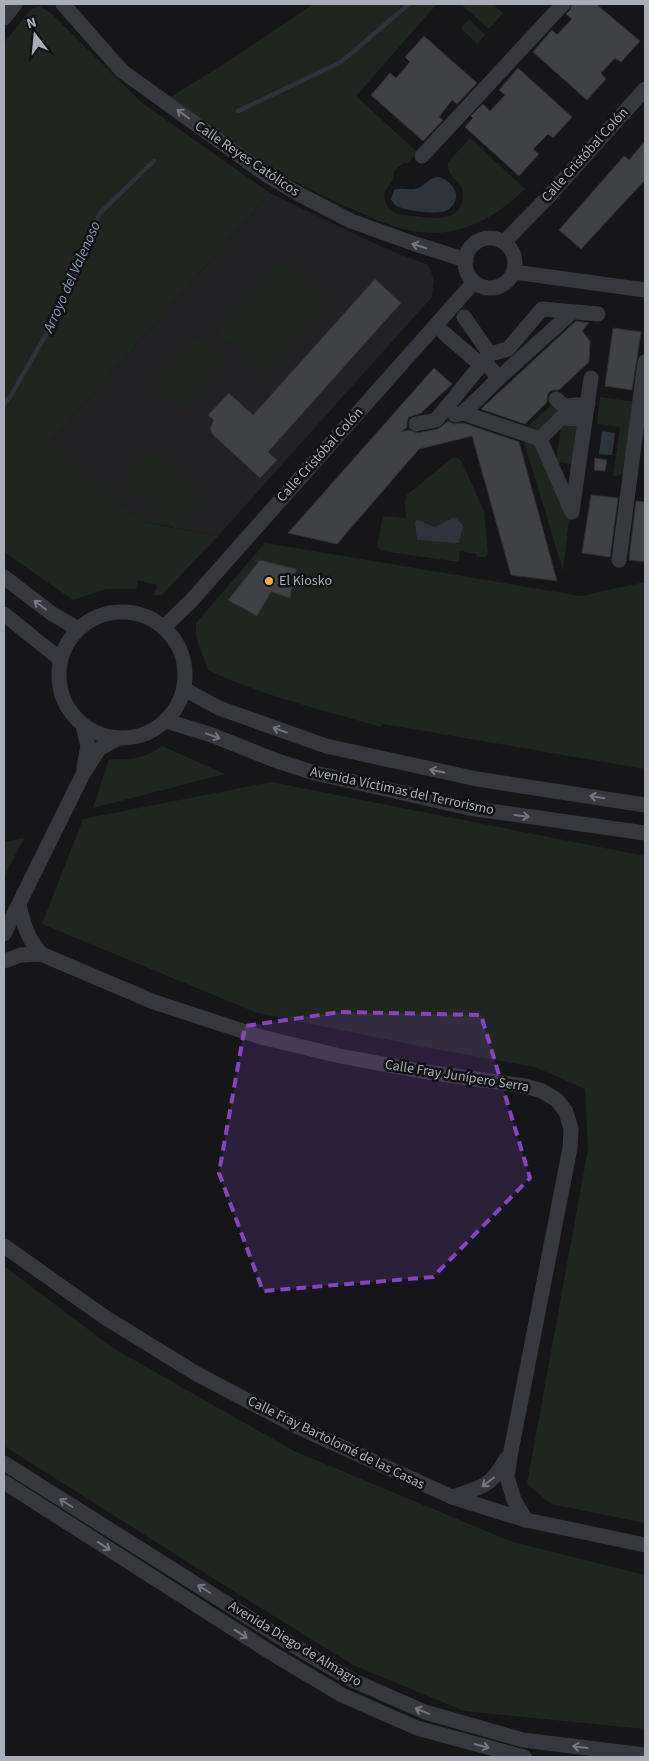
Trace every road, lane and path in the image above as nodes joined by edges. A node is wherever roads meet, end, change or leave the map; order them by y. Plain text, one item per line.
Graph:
1 (15, 4) edge
2 (63, 4) edge
3 (563, 4) edge
4 (4, 18) edge
5 (645, 89) edge
6 (422, 156) dead end
7 (504, 242) junction
8 (466, 260) junction
9 (514, 272) junction
10 (474, 282) junction
11 (645, 290) edge
12 (572, 312) junction
13 (598, 314) dead end
14 (464, 317) dead end
15 (444, 333) dead end
16 (485, 360) junction
17 (645, 362) edge
18 (499, 378) junction
19 (591, 378) dead end
20 (556, 399) dead end
21 (587, 412) junction
22 (463, 413) junction
23 (436, 420) junction
24 (416, 424) dead end
25 (540, 439) junction
26 (619, 560) dead end
27 (4, 577) edge
28 (4, 614) edge
29 (164, 628) junction
30 (78, 629) junction
31 (60, 659) junction
32 (184, 689) junction
33 (166, 721) junction
34 (83, 726) junction
35 (117, 739) junction
36 (83, 774) junction
37 (645, 805) edge
38 (645, 833) edge
39 (19, 905) junction
40 (4, 934) edge
41 (42, 954) junction
42 (4, 961) edge
43 (4, 1246) edge
44 (511, 1451) junction
45 (4, 1463) edge
46 (4, 1482) edge
47 (452, 1497) junction
48 (526, 1520) junction
49 (645, 1545) edge
50 (645, 1755) edge
51 (524, 1757) edge

1 - 4 street
8 -> 2 street, Calle Reyes Católicos
3 - 6 street
5 - 7 street, Calle Cristóbal Colón
7 - 8 street
7 - 9 street
8 - 10 street
9 - 10 street
9 - 11 street
10 - 29 street, Calle Cristóbal Colón
12 - 13 street
12 - 16 street
12 - 18 street
14 - 16 street
15 - 16 street
16 - 18 street
16 - 23 street
17 - 26 street
18 - 22 street
19 - 21 street
20 - 21 street
21 - 25 street
21 - 25 street
22 - 23 street
22 - 25 street
23 - 24 street
30 -> 27 street
28 - 31 street
29 - 30 street
29 - 32 street
30 - 31 street
31 - 34 street
32 - 33 street
37 -> 32 street, Avenida Víctimas del Terrorismo
33 - 35 street
33 -> 38 street, Avenida Víctimas del Terrorismo
34 - 35 street
34 - 36 street
35 - 36 street
36 - 39 street
39 - 40 street
39 - 41 street
41 - 42 street, Calle Fray Junípero Serra
41 - 44 street, Calle Fray Junípero Serra
43 - 47 street, Calle Fray Bartolomé de las Casas
44 -> 47 street, Calle Fray Junípero Serra
44 - 48 street, Calle Fray Junípero Serra
50 -> 45 street, Avenida Diego de Almagro
46 -> 51 street, Avenida Diego de Almagro
47 - 48 street, Calle Fray Bartolomé de las Casas
48 - 49 street, Calle Fray Bartolomé de las Casas

